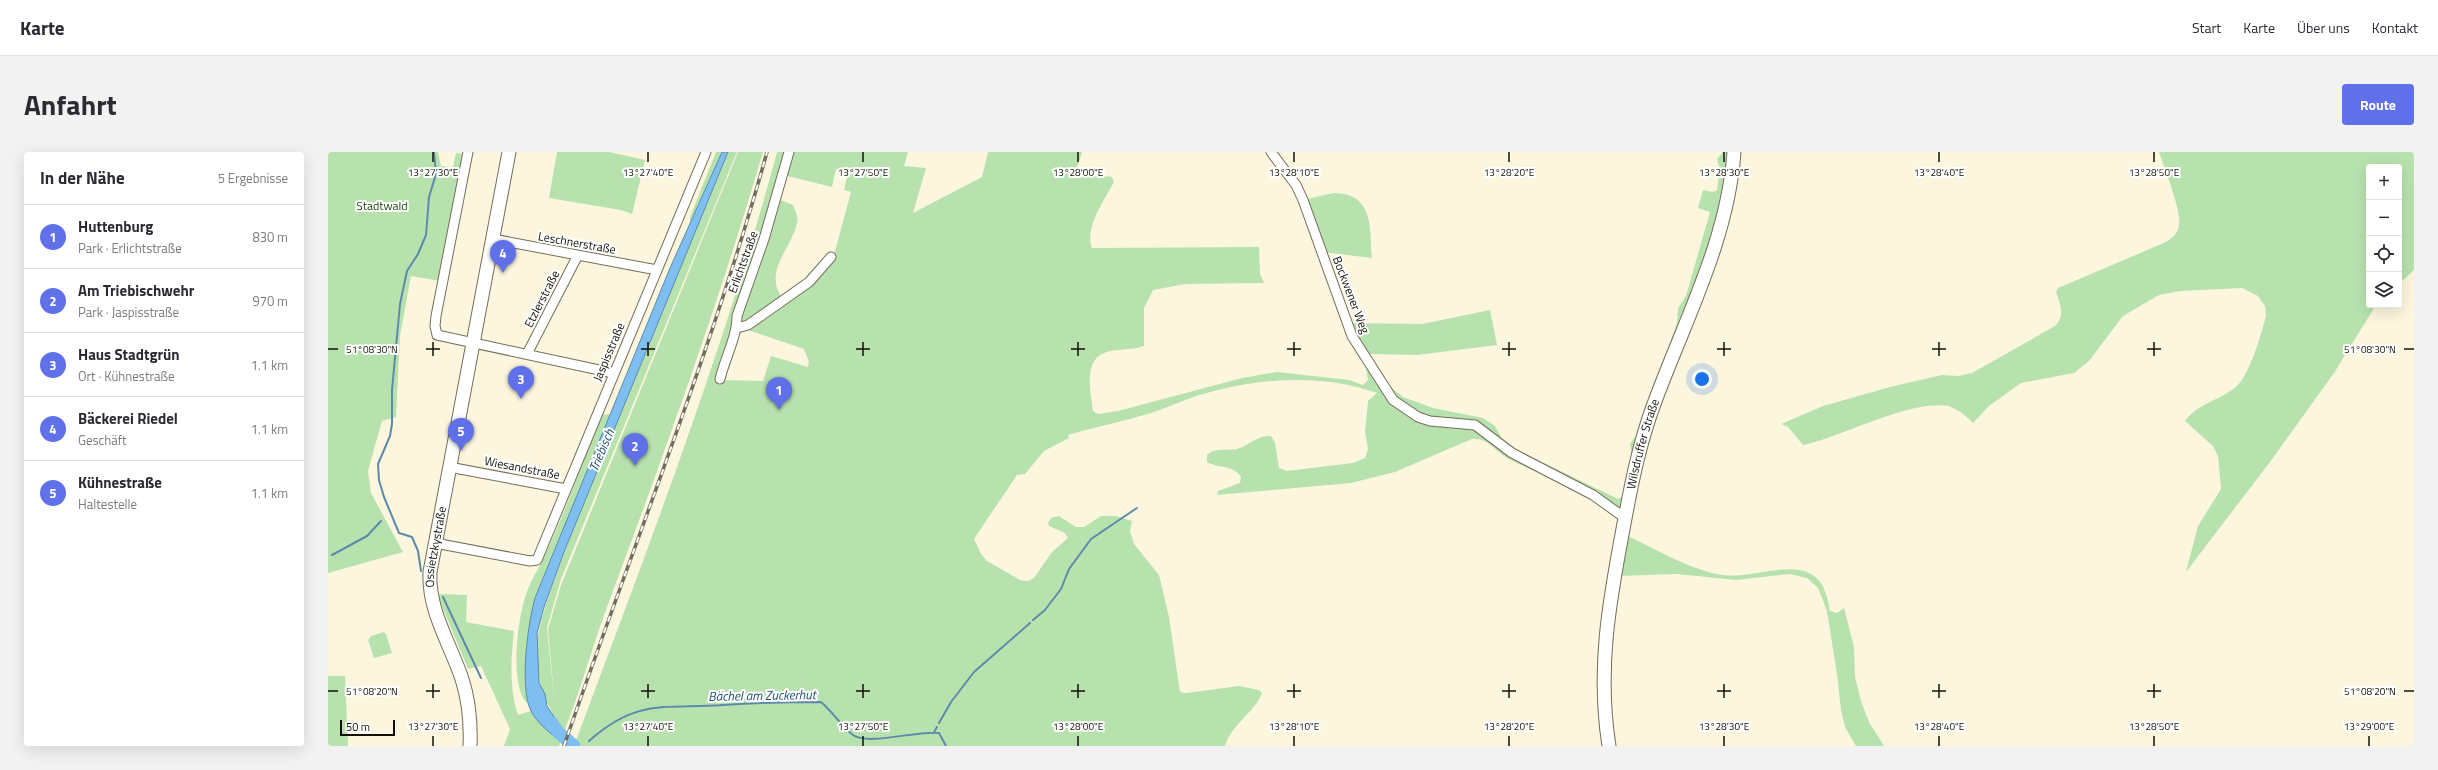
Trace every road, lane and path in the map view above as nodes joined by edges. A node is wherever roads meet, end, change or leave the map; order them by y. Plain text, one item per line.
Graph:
1 (468, 152) edge
2 (509, 152) edge
3 (706, 152) edge
4 (789, 152) edge
5 (1270, 152) edge
6 (1734, 152) edge
7 (493, 239) junction
8 (578, 255) junction
9 (831, 257) dead end
10 (657, 270) junction
11 (737, 328) junction
12 (473, 343) junction
13 (527, 354) junction
14 (614, 373) junction
15 (720, 380) dead end
16 (449, 468) junction
17 (566, 489) junction
18 (1625, 518) junction
19 (435, 543) junction
20 (470, 746) edge
21 (1609, 746) edge

1 - 12 street
2 - 7 main road, Ossietzkystraße
3 - 10 street, Jaspisstraße
4 - 11 street, Erlichtstraße
5 - 18 street, Bockwener Weg
6 - 18 main road, Wilsdruffer Straße
7 - 8 street, Leschnerstraße
7 - 12 main road, Ossietzkystraße
8 - 10 street, Leschnerstraße
8 - 13 street, Etzlerstraße
9 - 11 street
10 - 14 street, Jaspisstraße
11 - 15 street, Erlichtstraße
12 - 13 street
12 - 16 main road, Ossietzkystraße
13 - 14 street
14 - 17 street, Jaspisstraße
16 - 17 street, Wiesandstraße
16 - 19 main road, Ossietzkystraße
17 - 19 street, Jaspisstraße
18 - 21 main road, Wilsdruffer Straße
19 - 20 main road, Ossietzkystraße

